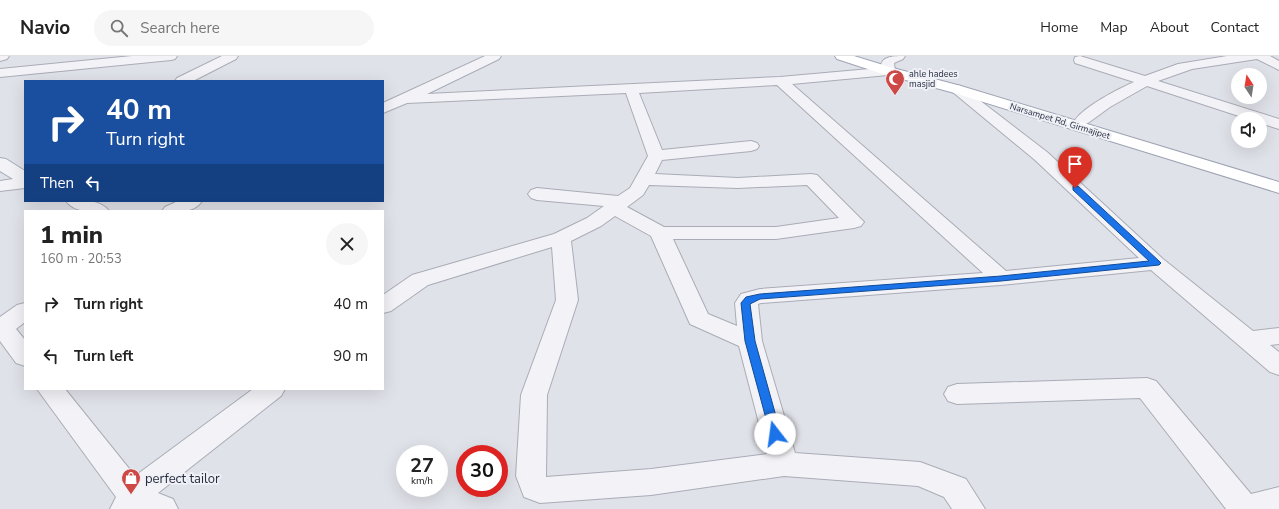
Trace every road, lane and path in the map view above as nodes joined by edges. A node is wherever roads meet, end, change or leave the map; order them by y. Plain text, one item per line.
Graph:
1 (171, 56) edge
2 (232, 56) edge
3 (495, 56) edge
4 (841, 56) edge
5 (869, 56) edge
6 (1255, 56) edge
7 (1261, 56) edge
8 (1080, 60) dead end
9 (891, 63) edge
10 (1279, 66) edge
11 (0, 72) edge
12 (184, 80) edge
13 (780, 81) junction
14 (1145, 82) junction
15 (631, 89) junction
16 (956, 89) junction
17 (404, 99) junction
18 (384, 109) edge
19 (1083, 120) junction
20 (1279, 124) edge
21 (751, 146) dead end
22 (656, 156) junction
23 (24, 160) edge
24 (4, 166) edge
25 (24, 178) edge
26 (1279, 178) edge
27 (643, 179) junction
28 (24, 183) edge
29 (0, 186) edge
30 (1279, 188) edge
31 (537, 194) dead end
32 (77, 202) edge
33 (191, 202) edge
34 (618, 205) junction
35 (97, 210) edge
36 (174, 210) edge
37 (660, 232) junction
38 (561, 238) junction
39 (1156, 263) junction
40 (1001, 278) junction
41 (384, 305) edge
42 (24, 311) edge
43 (1, 328) edge
44 (1279, 336) edge
45 (1249, 340) junction
46 (750, 341) junction
47 (24, 356) edge
48 (1279, 366) edge
49 (51, 390) edge
50 (271, 390) edge
51 (957, 394) dead end
52 (784, 464) junction
53 (1279, 500) edge
54 (129, 502) edge
55 (162, 509) edge
56 (969, 509) edge
57 (1245, 509) edge

1 - 11 street
2 - 12 street
3 - 17 street
4 - 9 main road, Narsampet Rd, Girmajipet
5 - 9 main road, Narsampet Rd, Girmajipet
6 - 14 street
7 - 10 street
8 - 14 street
9 - 13 street
9 - 16 main road, Narsampet Rd, Girmajipet
9 - 19 main road, Narsampet Rd, Girmajipet
13 - 15 street
13 - 40 street
14 - 19 street
14 - 20 street
15 - 17 street
15 - 22 street
16 - 30 main road, Narsampet Rd, Girmajipet
16 - 39 street
17 - 18 street
19 - 26 main road, Narsampet Rd, Girmajipet
21 - 22 street
22 - 27 street
23 - 24 street
24 - 25 street
27 - 34 street
27 - 37 street
28 - 29 street
31 - 34 street
32 - 35 street
33 - 36 street
34 - 37 street
34 - 38 street
37 - 46 street
38 - 41 street
38 - 52 street
39 - 40 street
39 - 45 street
40 - 46 street
42 - 43 street
43 - 47 street
44 - 45 street
45 - 48 street
46 - 52 street
49 - 54 street
50 - 54 street
51 - 57 street
52 - 56 street
53 - 57 street
54 - 55 street

